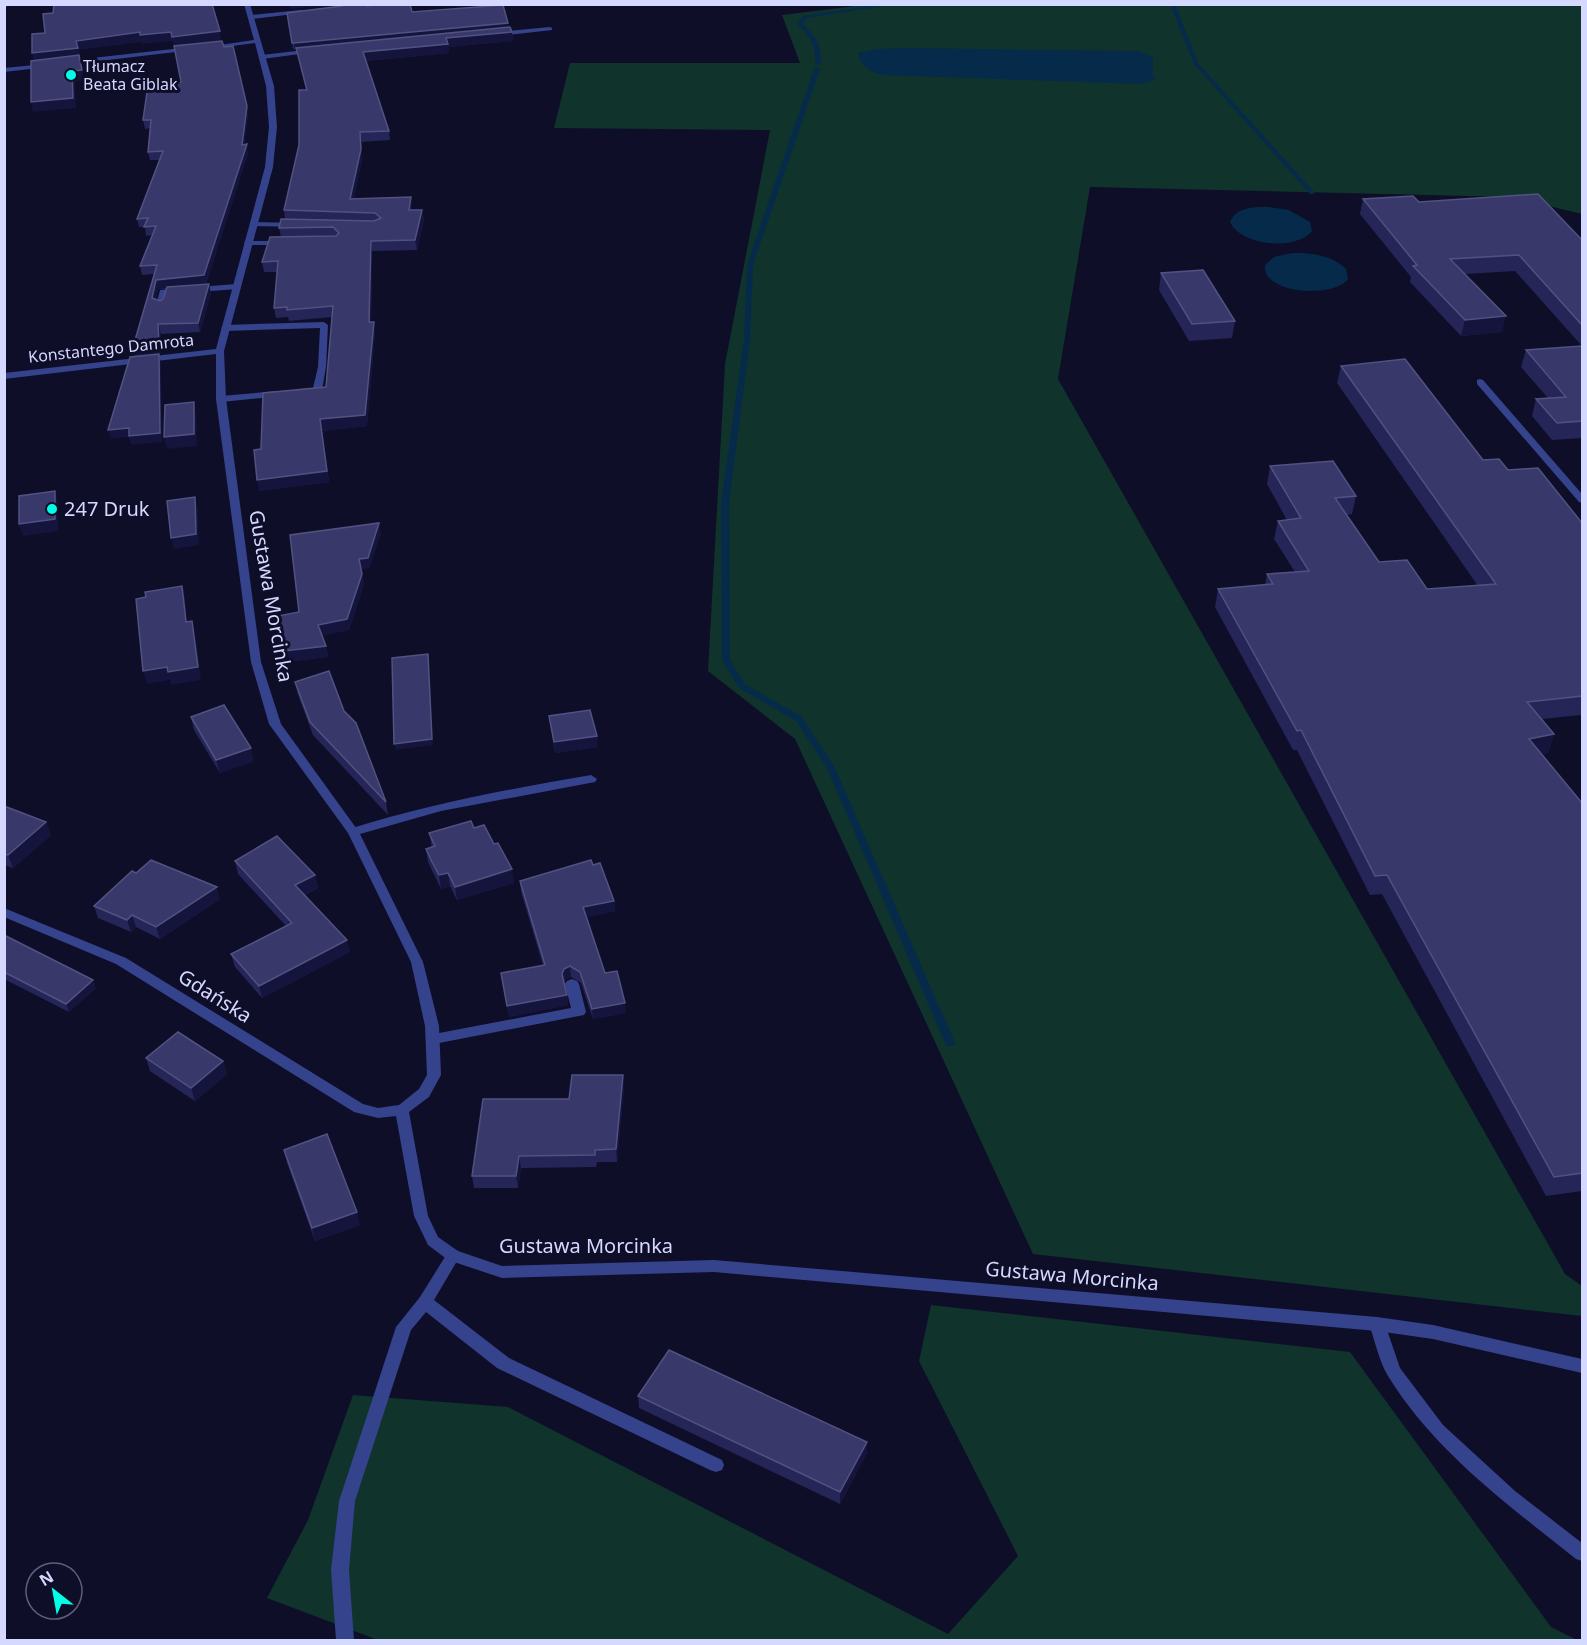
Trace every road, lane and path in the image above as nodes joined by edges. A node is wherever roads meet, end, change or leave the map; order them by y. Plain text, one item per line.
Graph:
1 (13, 4) edge
2 (247, 4) edge
3 (4, 6) edge
4 (308, 12) edge
5 (250, 17) junction
6 (550, 29) dead end
7 (493, 34) edge
8 (258, 41) junction
9 (319, 50) edge
10 (262, 57) junction
11 (4, 70) edge
12 (254, 224) junction
13 (309, 225) edge
14 (248, 243) junction
15 (292, 243) edge
16 (236, 287) junction
17 (160, 306) edge
18 (225, 328) junction
19 (220, 351) junction
20 (4, 375) edge
21 (1480, 382) dead end
22 (221, 399) junction
23 (1582, 500) edge
24 (591, 779) dead end
25 (353, 832) junction
26 (4, 912) edge
27 (572, 984) dead end
28 (434, 1039) junction
29 (402, 1110) junction
30 (453, 1256) junction
31 (425, 1302) junction
32 (1377, 1324) junction
33 (1582, 1366) edge
34 (716, 1465) dead end
35 (1582, 1553) edge
36 (345, 1641) edge

1 - 3 street
2 - 5 street, Gustawa Morcinka
4 - 5 street
5 - 8 street, Gustawa Morcinka
6 - 7 street
8 - 10 street, Gustawa Morcinka
8 - 11 street
9 - 10 street
10 - 12 street, Gustawa Morcinka
12 - 13 street
12 - 14 street, Gustawa Morcinka
14 - 15 street
14 - 16 street, Gustawa Morcinka
16 - 17 street
16 - 18 street, Gustawa Morcinka
18 - 19 street, Gustawa Morcinka
18 - 22 street
19 - 20 street, Konstantego Damrota
19 - 22 street, Gustawa Morcinka
21 - 23 street
22 - 25 street, Gustawa Morcinka
24 - 25 street
25 - 28 street, Gustawa Morcinka
26 - 29 street, Gdańska
27 - 28 street
28 - 29 street, Gustawa Morcinka
29 - 30 street, Gustawa Morcinka
30 - 31 street
30 - 32 street, Gustawa Morcinka
31 - 34 street
31 - 36 street
32 - 33 street, Gustawa Morcinka
32 - 35 street

